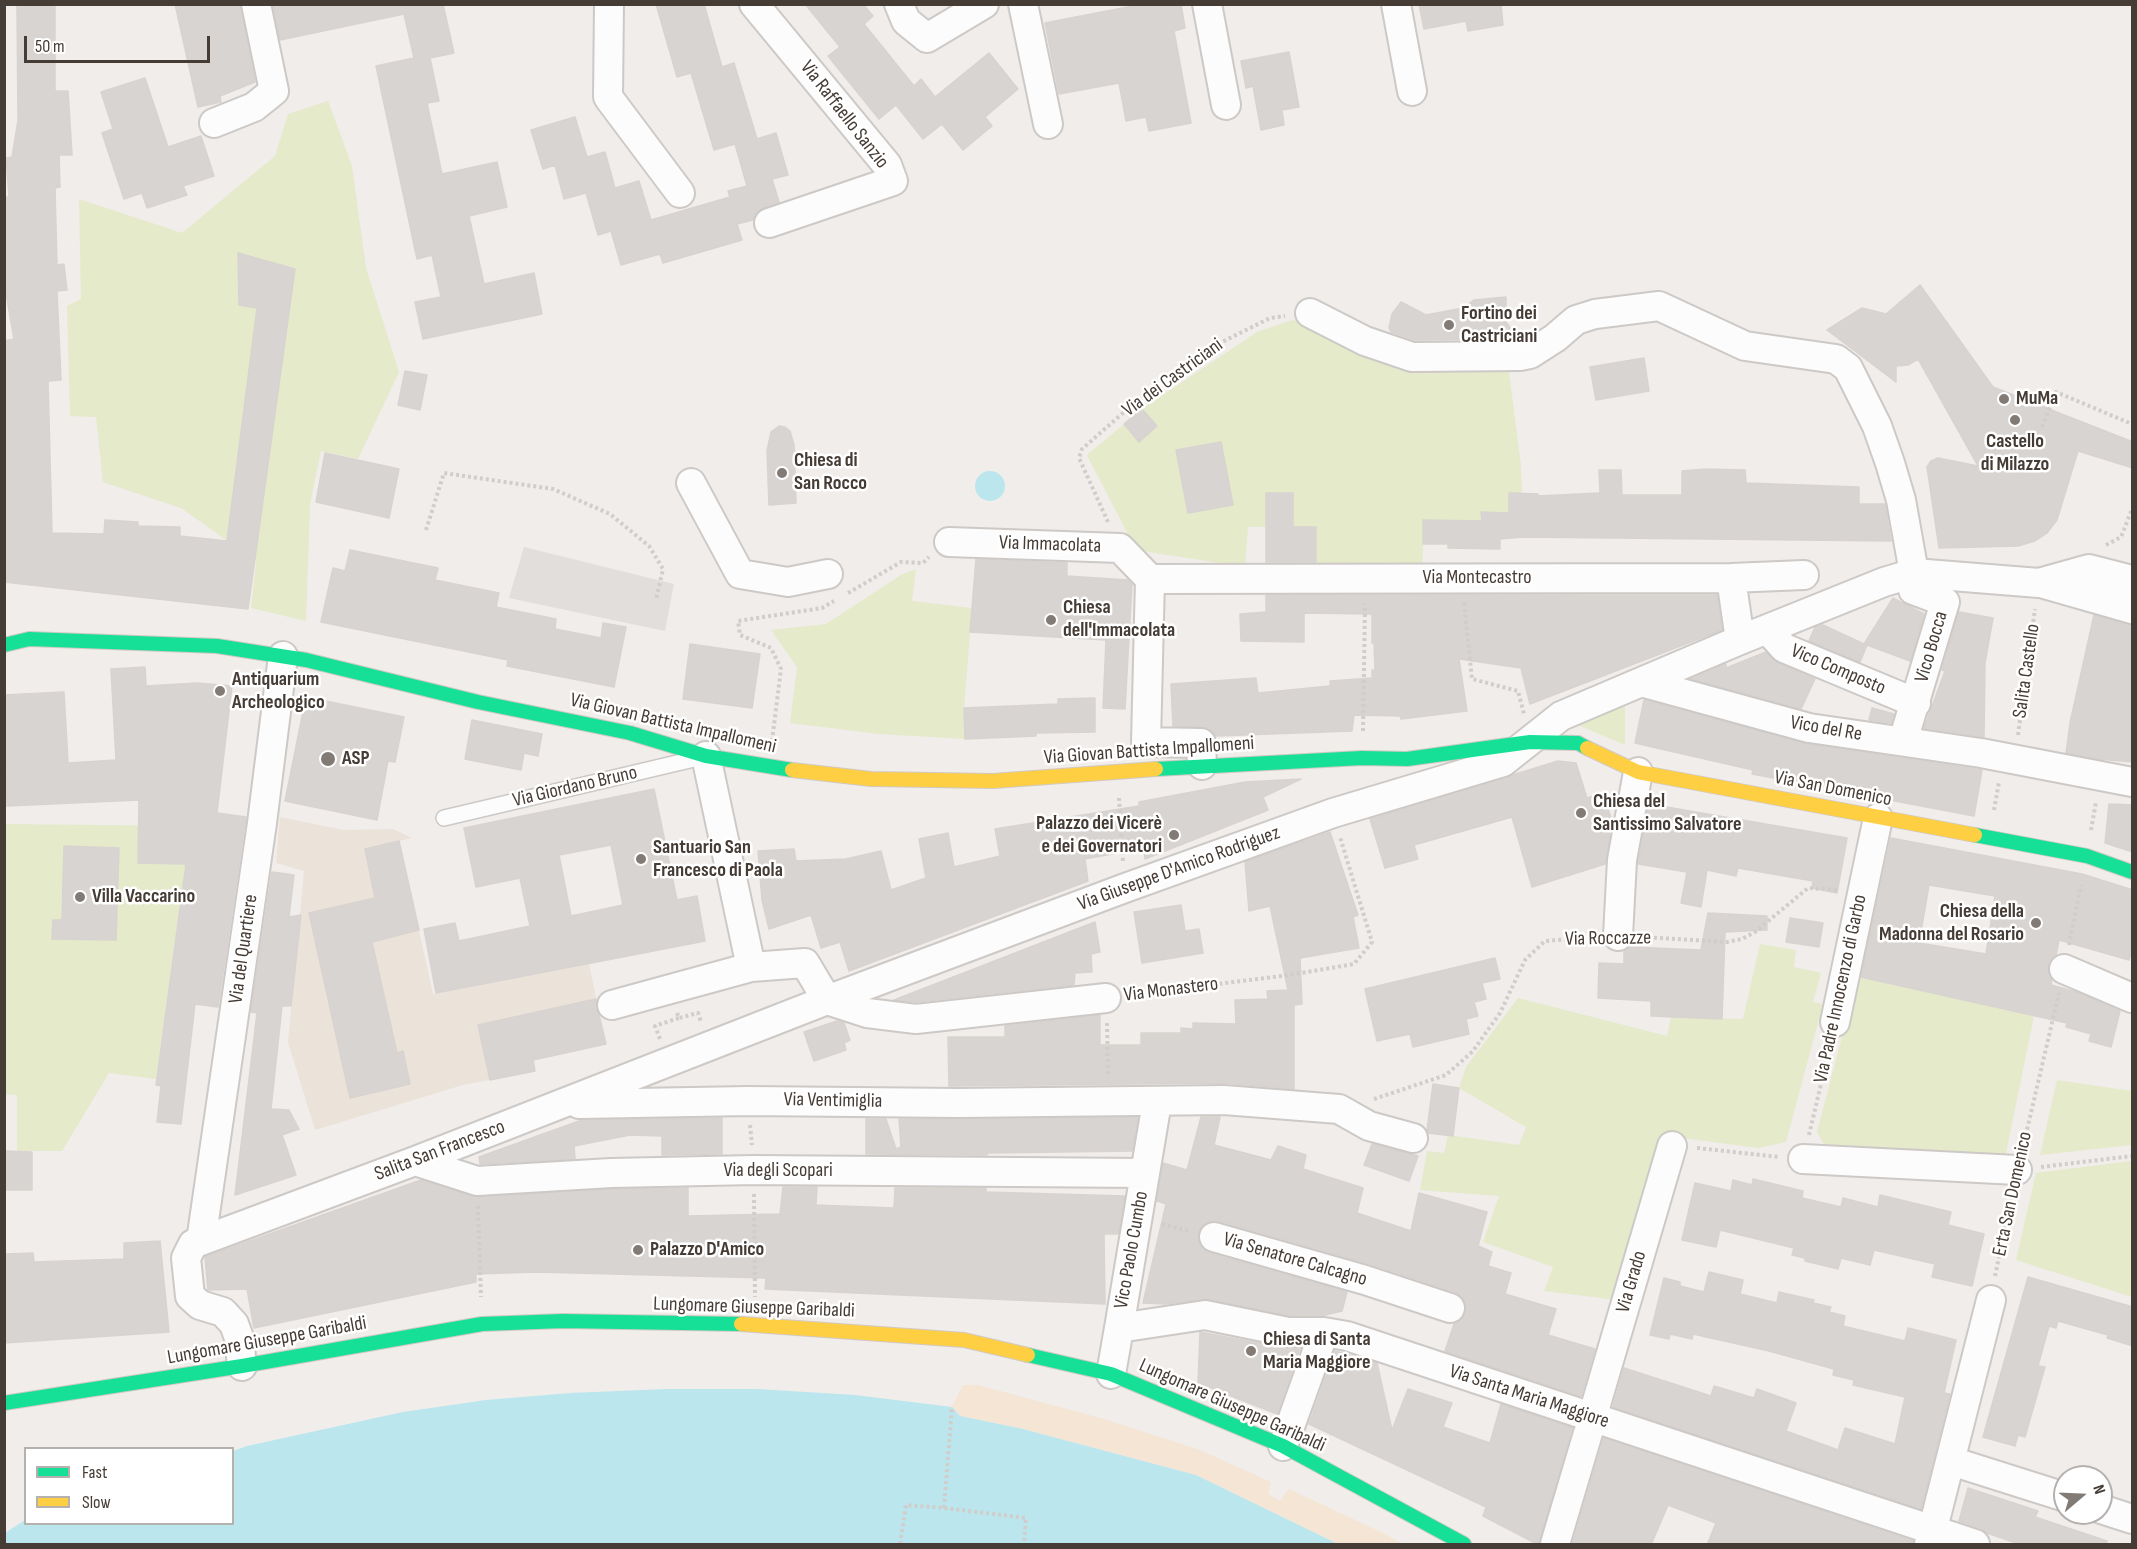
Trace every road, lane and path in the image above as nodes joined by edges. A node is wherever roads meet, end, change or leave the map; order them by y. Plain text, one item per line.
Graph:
1 (256, 4) edge
2 (609, 4) edge
3 (754, 4) edge
4 (899, 4) edge
5 (984, 4) edge
6 (1023, 4) edge
7 (1207, 4) edge
8 (1396, 4) edge
9 (1412, 91) dead end
10 (1226, 105) dead end
11 (214, 123) dead end
12 (1048, 124) dead end
13 (680, 193) dead end
14 (769, 223) dead end
15 (1310, 313) joint
16 (2133, 424) edge
17 (2042, 427) dead end
18 (691, 483) dead end
19 (426, 530) dead end
20 (949, 542) joint
21 (1120, 548) junction
22 (1914, 573) junction
23 (828, 574) dead end
24 (1804, 575) dead end
25 (1462, 578) junction
26 (1731, 578) junction
27 (1150, 579) junction
28 (1365, 579) junction
29 (2133, 580) edge
30 (2039, 583) junction
31 (656, 600) dead end
32 (2133, 609) edge
33 (1767, 629) junction
34 (7, 630) dead end
35 (29, 639) junction
36 (1740, 640) junction
37 (4, 645) edge
38 (283, 656) junction
39 (1641, 682) junction
40 (1916, 703) junction
41 (1903, 741) junction
42 (1530, 742) junction
43 (705, 756) junction
44 (1362, 758) junction
45 (2009, 759) junction
46 (1202, 765) junction
47 (769, 767) junction
48 (1117, 770) junction
49 (1638, 772) junction
50 (2101, 777) junction
51 (2133, 782) edge
52 (1333, 813) junction
53 (444, 818) dead end
54 (1878, 818) junction
55 (1989, 839) junction
56 (2087, 856) junction
57 (2133, 872) edge
58 (1125, 888) junction
59 (1862, 891) junction
60 (1618, 936) junction
61 (751, 967) junction
62 (2064, 969) junction
63 (669, 989) junction
64 (1106, 998) junction
65 (2133, 998) edge
66 (827, 1000) junction
67 (612, 1005) dead end
68 (1835, 1022) joint
69 (708, 1046) junction
70 (748, 1101) junction
71 (1108, 1101) junction
72 (558, 1105) junction
73 (1156, 1108) dead end
74 (1339, 1109) junction
75 (1413, 1138) dead end
76 (1672, 1146) joint
77 (2133, 1156) edge
78 (1803, 1159) junction
79 (415, 1161) junction
80 (754, 1170) junction
81 (2017, 1170) junction
82 (1145, 1173) junction
83 (477, 1181) junction
84 (1138, 1218) junction
85 (1214, 1237) joint
86 (201, 1241) junction
87 (1990, 1300) joint
88 (1450, 1308) dead end
89 (482, 1324) junction
90 (755, 1324) junction
91 (1119, 1328) junction
92 (1320, 1343) dead end
93 (242, 1366) junction
94 (1111, 1374) junction
95 (4, 1403) edge
96 (952, 1407) dead end
97 (1590, 1426) junction
98 (1283, 1446) junction
99 (1951, 1461) junction
100 (2053, 1493) edge
101 (944, 1508) junction
102 (2113, 1513) edge
103 (2133, 1519) edge
104 (1931, 1538) edge
105 (900, 1545) edge
106 (1024, 1545) edge
107 (1464, 1545) edge
108 (1555, 1545) edge
109 (1975, 1545) edge

1 - 11 street
2 - 13 street
3 - 14 street, Via Raffaello Sanzio
4 - 5 street
6 - 12 street
7 - 10 street
8 - 9 street
15 - 21 path, Via dei Castriciani
15 - 22 street
16 - 17 path
18 - 23 street
19 - 31 path
20 - 21 street, Via Immacolata
20 - 47 path
21 - 27 street, Via Immacolata
22 - 30 street
22 - 33 street, Via Giuseppe D'Amico Rodriguez
22 - 40 street, Vico Bocca
24 - 26 street, Via Montecastro
25 - 26 street, Via Montecastro
25 - 28 street, Via Montecastro
25 - 42 path
26 - 36 street
27 - 28 street, Via Montecastro
27 - 46 street
28 - 44 path
29 - 30 street
30 - 32 street
30 - 45 path, Salita Castello
33 - 36 street, Via Giuseppe D'Amico Rodriguez
33 - 40 street, Vico Composto
34 - 35 street, Via Giovan Battista Impallomeni
35 - 37 street, Via Giovan Battista Impallomeni
35 - 38 street, Via Giovan Battista Impallomeni
36 - 39 street, Via Giuseppe D'Amico Rodriguez
38 - 43 street, Via Giovan Battista Impallomeni
38 - 86 street, Via del Quartiere
39 - 41 street, Vico del Re
39 - 42 street, Via Giuseppe D'Amico Rodriguez
40 - 41 street, Vico Bocca
41 - 45 street, Vico del Re
42 - 44 street, Via Giovan Battista Impallomeni
42 - 49 street, Via San Domenico
42 - 52 street, Via Giuseppe D'Amico Rodriguez
43 - 47 street, Via Giovan Battista Impallomeni
43 - 53 lane, Via Giordano Bruno
43 - 61 street
44 - 46 street, Via Giovan Battista Impallomeni
45 - 50 street, Vico del Re
45 - 55 path, Salita Castello
46 - 48 street, Via Giovan Battista Impallomeni
47 - 48 street, Via Giovan Battista Impallomeni
48 - 58 path
49 - 54 street, Via San Domenico
49 - 60 street
50 - 51 street, Vico del Re
50 - 56 path, Erta San Domenico
52 - 58 street, Via Giuseppe D'Amico Rodriguez
52 - 64 path, Via Monastero
54 - 55 street, Via San Domenico
54 - 59 street, Via Padre Innocenzo di Garbo
55 - 56 street, Via San Domenico
56 - 57 street, Via San Domenico
56 - 62 path, Erta San Domenico
58 - 66 street, Via Giuseppe D'Amico Rodriguez
59 - 60 path, Via Roccazze
59 - 68 street, Via Padre Innocenzo di Garbo
60 - 74 path, Via Roccazze
61 - 63 street
61 - 66 street
62 - 65 street
62 - 81 path, Erta San Domenico
63 - 67 street
63 - 69 path
64 - 66 street, Via Monastero
64 - 71 path
66 - 69 street, Salita San Francesco
68 - 78 path, Via Padre Innocenzo di Garbo
69 - 72 street, Salita San Francesco
70 - 71 street, Via Ventimiglia
70 - 72 street, Via Ventimiglia
70 - 80 path
71 - 74 street
72 - 79 street, Salita San Francesco
73 - 82 street, Vico Paolo Cumbo
74 - 75 street
76 - 78 path
76 - 97 street, Via Grado
77 - 81 path
78 - 81 street
79 - 83 street, Via degli Scopari
79 - 86 street, Salita San Francesco
80 - 82 street, Via degli Scopari
80 - 83 street, Via degli Scopari
80 - 90 path
81 - 87 path, Erta San Domenico
82 - 84 street, Vico Paolo Cumbo
83 - 89 path
84 - 85 path, Via Senatore Calcagno
84 - 91 street, Vico Paolo Cumbo
85 - 88 street, Via Senatore Calcagno
86 - 93 street
87 - 99 street
89 - 90 street, Lungomare Giuseppe Garibaldi
89 - 93 street, Lungomare Giuseppe Garibaldi
90 - 94 street, Lungomare Giuseppe Garibaldi
91 - 94 street
91 - 97 street, Via Santa Maria Maggiore
92 - 98 street
93 - 95 street, Lungomare Giuseppe Garibaldi
94 - 98 street, Lungomare Giuseppe Garibaldi
96 - 101 path
97 - 104 street, Via Santa Maria Maggiore
97 - 108 street, Via Grado
98 - 107 street, Lungomare Giuseppe Garibaldi
99 - 100 street
99 - 104 street
101 - 105 path
101 - 106 path
102 - 103 street
104 - 109 street, Via Santa Maria Maggiore

